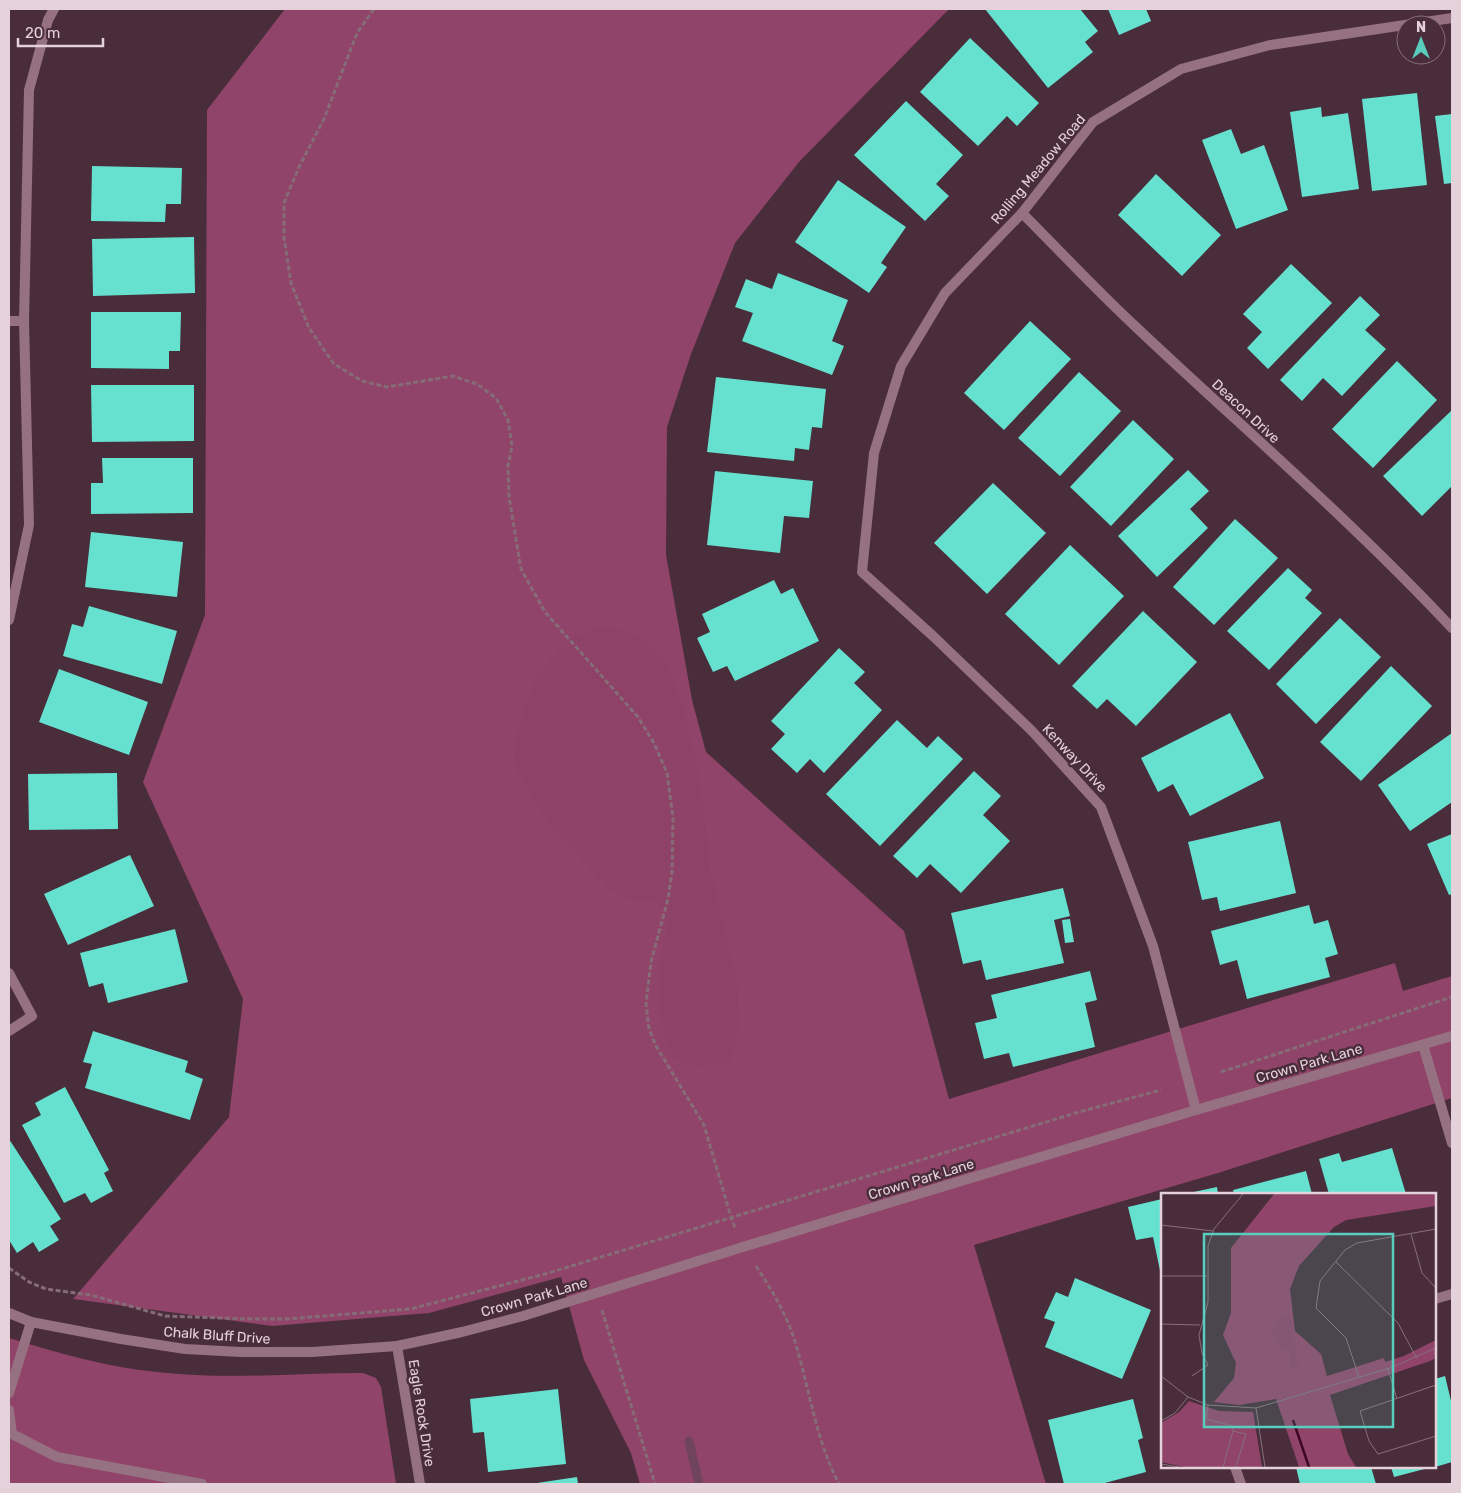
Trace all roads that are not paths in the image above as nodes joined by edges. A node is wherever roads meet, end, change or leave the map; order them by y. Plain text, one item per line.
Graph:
1 (54, 9) edge
2 (1452, 18) edge
3 (1022, 213) junction
4 (9, 321) edge
5 (24, 321) junction
6 (862, 572) joint
7 (9, 620) edge
8 (1452, 628) edge
9 (9, 973) edge
10 (9, 1031) edge
11 (1452, 1036) edge
12 (1423, 1045) junction
13 (1196, 1110) junction
14 (1452, 1143) edge
15 (1452, 1294) edge
16 (1436, 1299) edge
17 (9, 1314) edge
18 (31, 1322) junction
19 (397, 1346) junction
20 (9, 1393) edge
21 (9, 1410) edge
22 (1235, 1468) edge
23 (202, 1484) edge
24 (420, 1484) edge
25 (1240, 1484) edge

1 - 5 street
2 - 3 street, Rolling Meadow Road
3 - 6 street, Rolling Meadow Road
3 - 8 street, Deacon Drive
4 - 5 street
5 - 7 street
6 - 13 street, Kenway Drive
9 - 10 street
11 - 12 street, Crown Park Lane
12 - 13 street, Crown Park Lane
12 - 14 street
13 - 19 street, Crown Park Lane
15 - 16 street
17 - 18 street, Chalk Bluff Drive
18 - 19 street, Chalk Bluff Drive
18 - 20 street
19 - 24 street, Eagle Rock Drive
21 - 23 street
22 - 25 street

